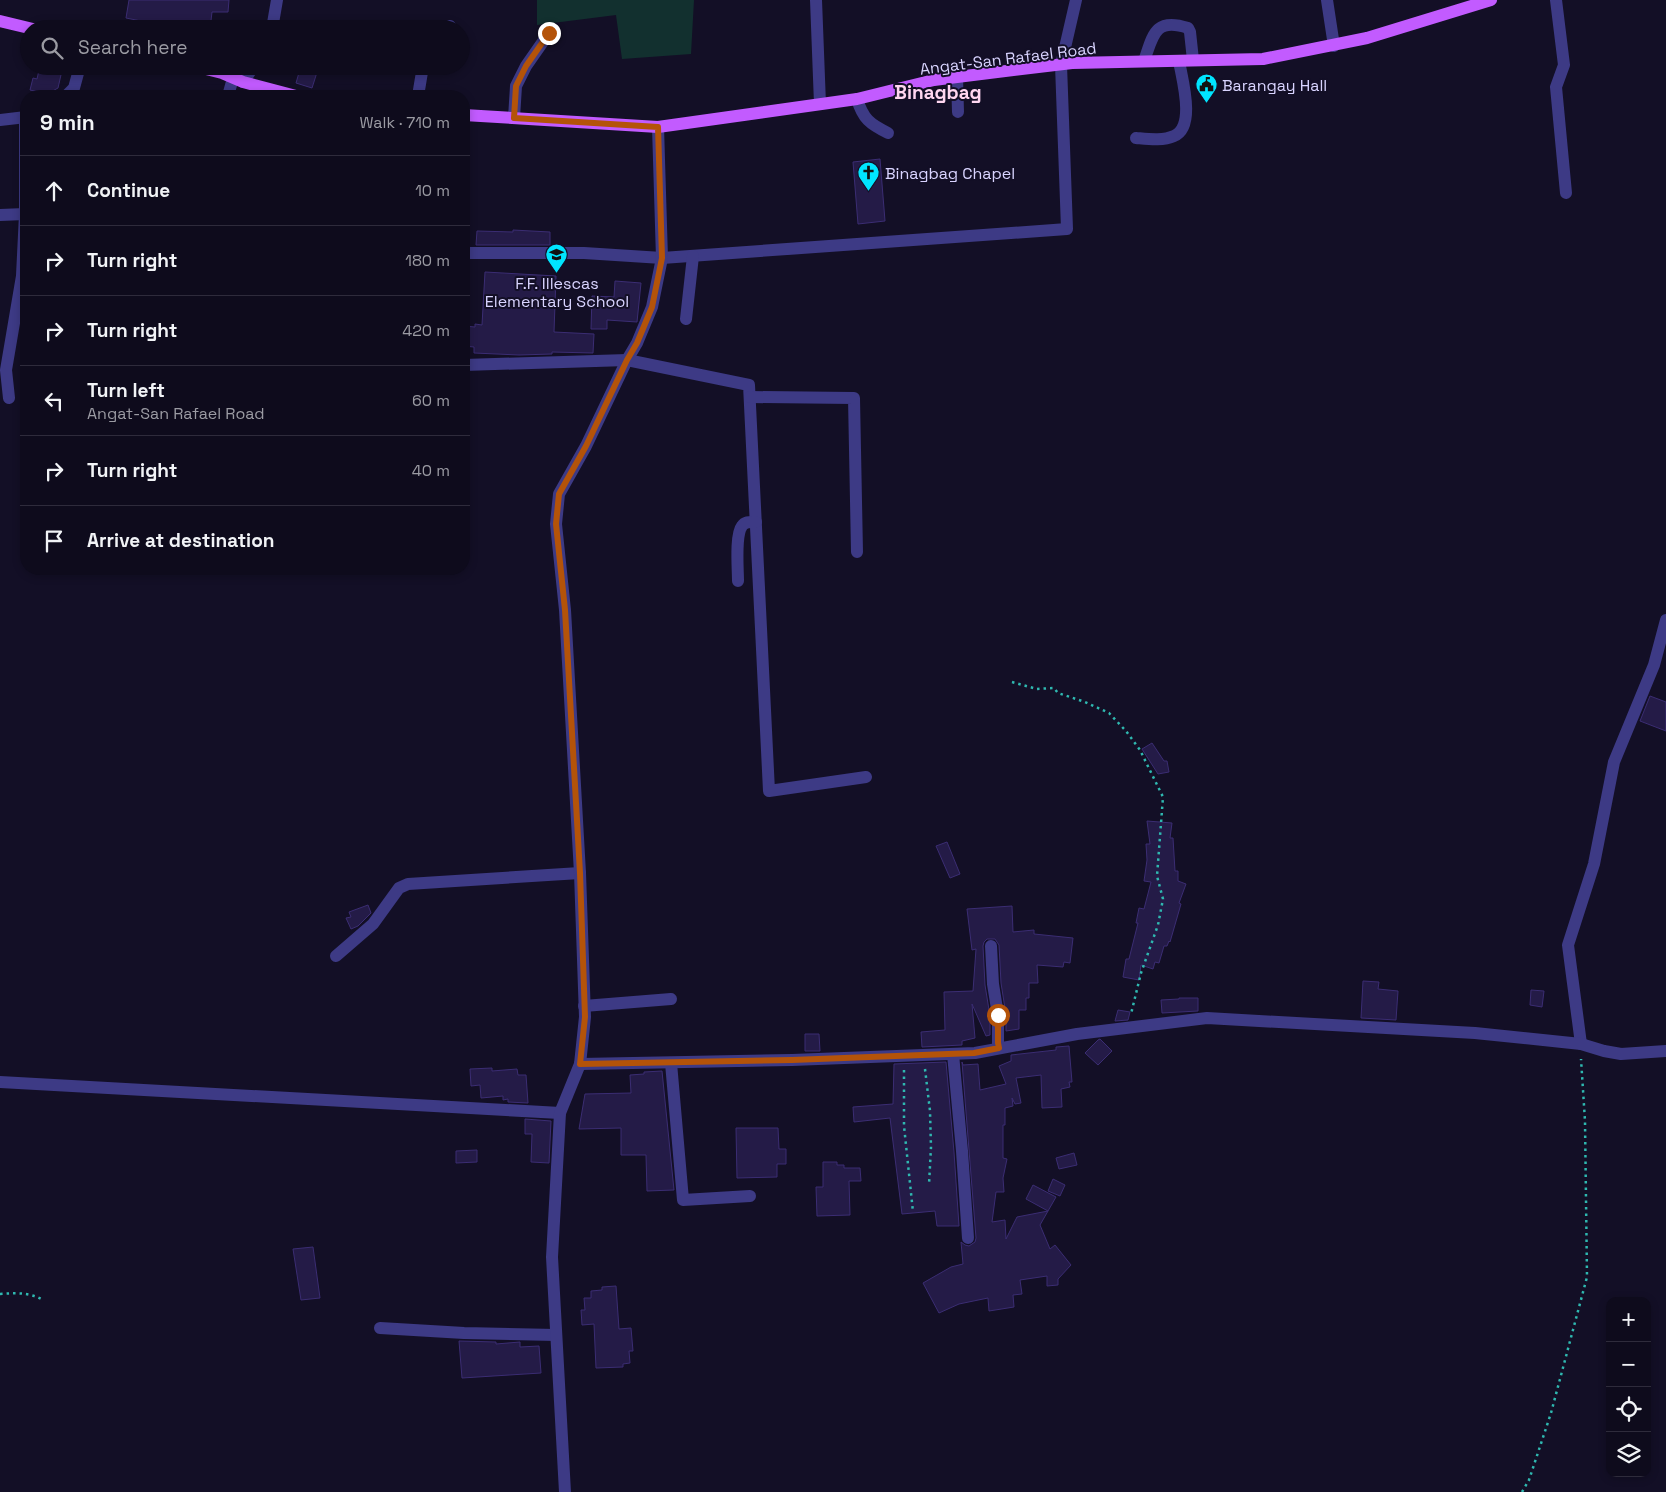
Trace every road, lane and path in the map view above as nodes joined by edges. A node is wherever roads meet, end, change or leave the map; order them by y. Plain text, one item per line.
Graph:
1 (277, 0) edge
2 (816, 0) edge
3 (1076, 0) edge
4 (1327, 0) edge
5 (1492, 0) edge
6 (1556, 0) edge
7 (274, 20) edge
8 (0, 21) edge
9 (20, 26) edge
10 (549, 33) dead end
11 (1334, 46) junction
12 (1179, 60) junction
13 (1193, 60) junction
14 (1144, 62) junction
15 (1061, 65) junction
16 (78, 75) edge
17 (227, 75) edge
18 (244, 75) edge
19 (422, 75) edge
20 (957, 77) junction
21 (238, 80) junction
22 (72, 90) edge
23 (232, 90) edge
24 (274, 90) edge
25 (419, 90) edge
26 (857, 99) junction
27 (820, 104) junction
28 (958, 112) dead end
29 (470, 115) edge
30 (20, 118) edge
31 (514, 118) junction
32 (0, 120) edge
33 (658, 127) junction
34 (888, 133) dead end
35 (1136, 138) dead end
36 (1566, 193) dead end
37 (20, 214) edge
38 (0, 215) edge
39 (470, 253) edge
40 (693, 256) junction
41 (662, 258) junction
42 (20, 288) edge
43 (686, 320) dead end
44 (627, 360) junction
45 (470, 365) edge
46 (750, 397) junction
47 (9, 398) dead end
48 (756, 522) junction
49 (857, 552) dead end
50 (738, 581) dead end
51 (1666, 620) edge
52 (1012, 682) dead end
53 (866, 778) dead end
54 (580, 873) junction
55 (991, 946) dead end
56 (336, 956) dead end
57 (671, 999) dead end
58 (584, 1006) junction
59 (1127, 1028) junction
60 (1581, 1044) junction
61 (999, 1048) junction
62 (1666, 1051) edge
63 (953, 1054) junction
64 (903, 1056) junction
65 (924, 1056) junction
66 (671, 1063) junction
67 (580, 1064) junction
68 (0, 1082) edge
69 (560, 1113) junction
70 (929, 1185) dead end
71 (750, 1196) dead end
72 (913, 1212) dead end
73 (968, 1238) dead end
74 (0, 1294) edge
75 (43, 1300) dead end
76 (380, 1328) dead end
77 (556, 1335) junction
78 (565, 1492) edge
79 (1522, 1492) edge

1 - 7 street
2 - 27 street
3 - 15 street
4 - 11 street
5 - 11 main road, Angat-San Rafael Road
6 - 36 street
8 - 9 main road
10 - 31 street
11 - 13 main road, Angat-San Rafael Road
12 - 13 main road, Angat-San Rafael Road
12 - 14 main road, Angat-San Rafael Road
12 - 35 street
13 - 14 street
14 - 15 main road, Angat-San Rafael Road
15 - 20 main road, Angat-San Rafael Road
15 - 40 street
16 - 22 street
17 - 21 main road
18 - 21 street
19 - 25 street
20 - 26 main road, Angat-San Rafael Road
20 - 28 street
21 - 23 street
21 - 24 main road
26 - 27 main road, Angat-San Rafael Road
26 - 34 street
27 - 33 main road, Angat-San Rafael Road
29 - 31 main road, Angat-San Rafael Road
30 - 32 street
31 - 33 main road, Angat-San Rafael Road
33 - 41 street
37 - 38 street
39 - 41 street
40 - 41 street
40 - 43 street
41 - 44 street
42 - 47 street
44 - 45 street
44 - 46 street
44 - 54 street
46 - 48 street
46 - 49 street
48 - 50 street
48 - 53 street
51 - 60 street
52 - 59 path
54 - 56 street
54 - 58 street
55 - 61 street
57 - 58 street
58 - 67 street
59 - 60 street
59 - 61 street
60 - 62 street
60 - 79 path
61 - 63 street
63 - 65 street
63 - 73 street
64 - 65 street
64 - 66 street
64 - 72 path
65 - 70 path
66 - 67 street
66 - 71 street
67 - 69 street
68 - 69 street
69 - 77 street
74 - 75 path
76 - 77 street
77 - 78 street

